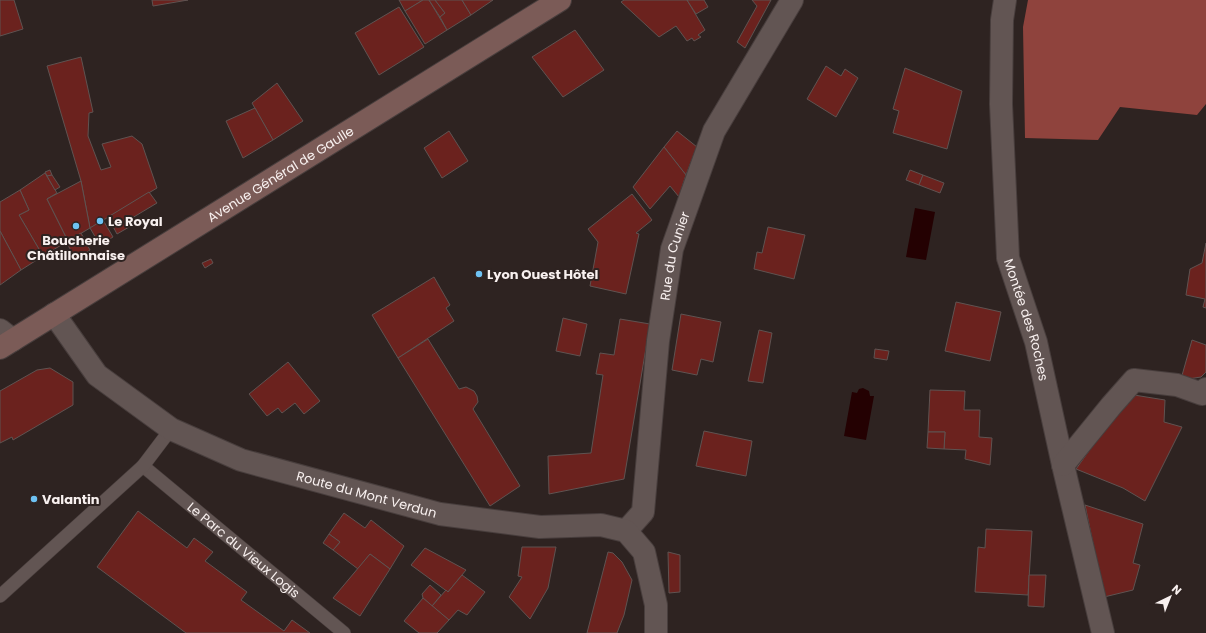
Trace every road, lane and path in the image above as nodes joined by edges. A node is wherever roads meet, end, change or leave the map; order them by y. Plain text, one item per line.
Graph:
1 (560, 0) edge
2 (792, 0) edge
3 (1005, 0) edge
4 (54, 314) junction
5 (4, 339) edge
6 (1206, 389) edge
7 (171, 429) junction
8 (1063, 465) junction
9 (143, 466) junction
10 (626, 531) junction
11 (0, 596) edge
12 (344, 633) edge
13 (656, 633) edge
14 (1103, 633) edge

1 - 4 main road, Avenue Général de Gaulle
2 - 10 street, Rue du Cunier
3 - 8 street, Montée des Roches
4 - 5 main road, Avenue Général de Gaulle
4 - 7 street, Route du Mont Verdun
6 - 8 street
7 - 9 lane
7 - 10 street, Route du Mont Verdun
8 - 14 street, Montée des Roches
9 - 11 lane
9 - 12 lane, Le Parc du Vieux Logis
10 - 13 street

